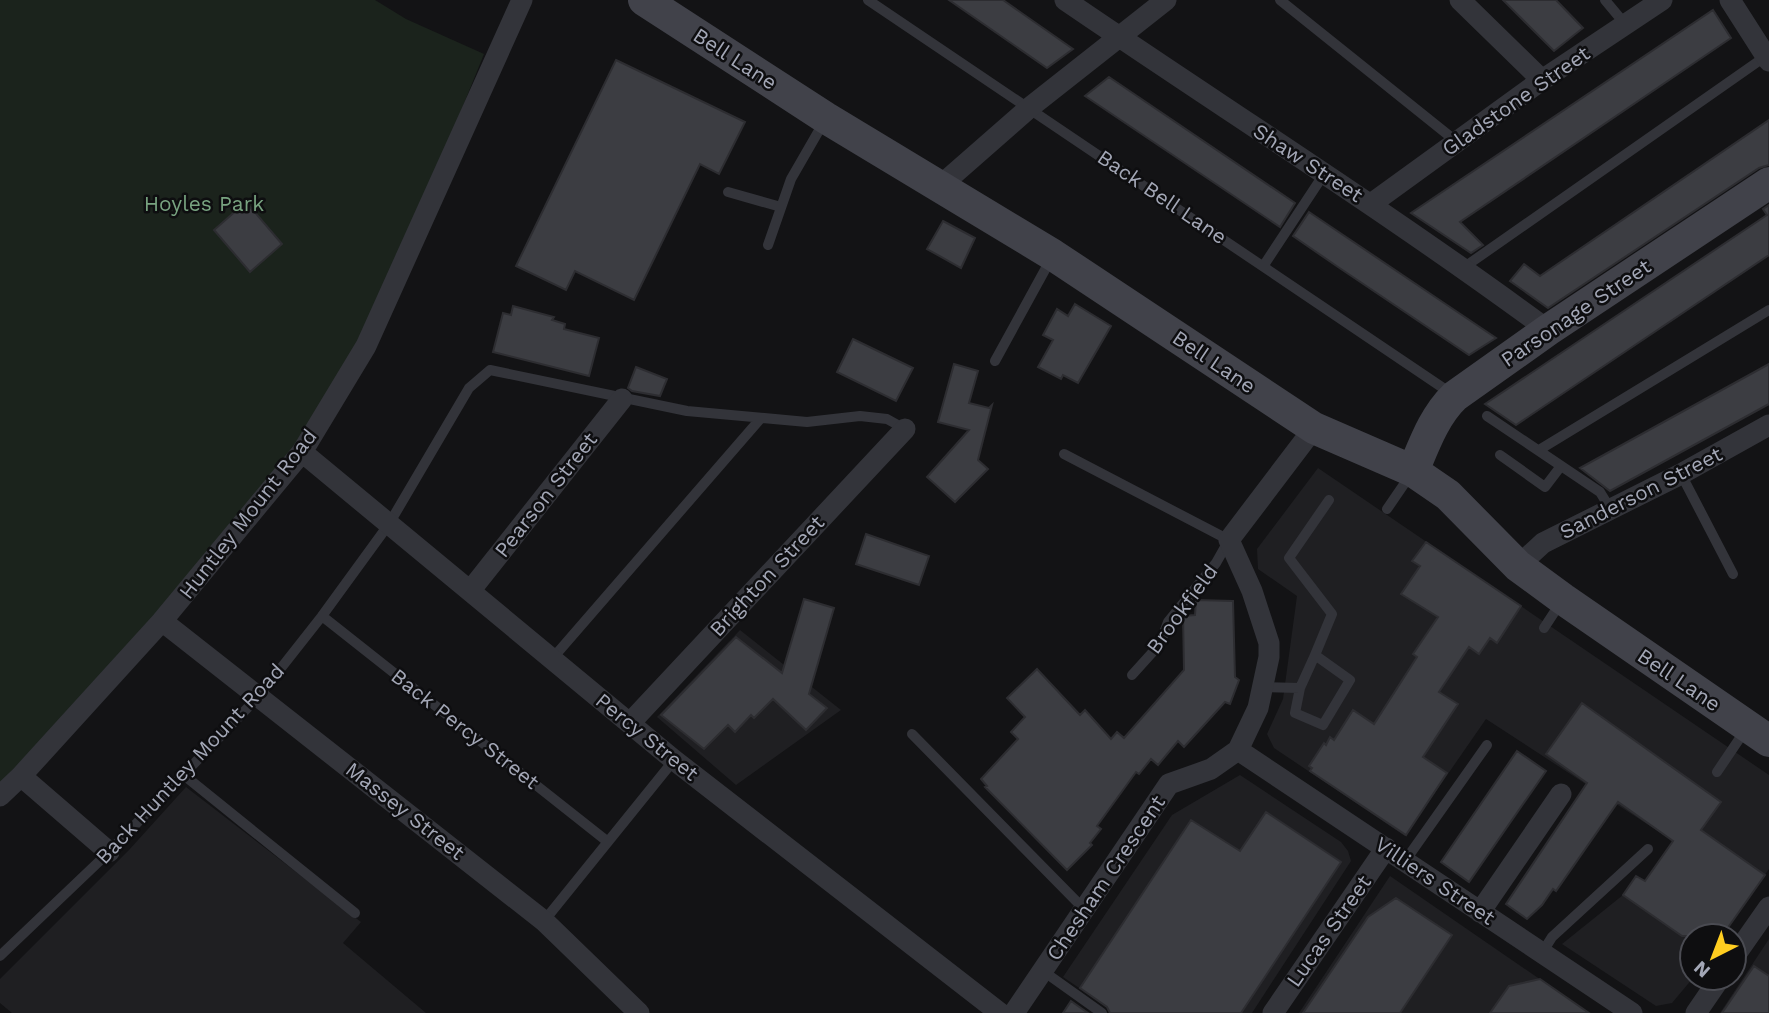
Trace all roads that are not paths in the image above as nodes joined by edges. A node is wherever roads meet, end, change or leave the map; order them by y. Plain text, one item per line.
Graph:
1 (522, 0) edge
2 (644, 0) edge
3 (1065, 0) edge
4 (1166, 0) edge
5 (1280, 0) edge
6 (1460, 0) edge
7 (1605, 0) edge
8 (1661, 0) edge
9 (1730, 0) edge
10 (872, 1) edge
11 (1625, 24) junction
12 (1118, 36) junction
13 (1768, 58) edge
14 (1542, 80) junction
15 (1029, 108) junction
16 (826, 117) junction
17 (1457, 142) junction
18 (1324, 174) junction
19 (1769, 183) edge
20 (939, 187) junction
21 (728, 192) dead end
22 (1371, 204) junction
23 (781, 207) junction
24 (768, 245) dead end
25 (1053, 255) junction
26 (1264, 265) junction
27 (1463, 268) junction
28 (1769, 310) edge
29 (1548, 330) junction
30 (995, 361) dead end
31 (1455, 396) junction
32 (622, 399) junction
33 (1488, 416) dead end
34 (761, 418) junction
35 (1769, 425) edge
36 (1314, 428) junction
37 (905, 429) joint
38 (1539, 450) junction
39 (302, 452) junction
40 (1064, 454) dead end
41 (1500, 455) dead end
42 (1562, 466) junction
43 (1413, 471) junction
44 (1681, 474) junction
45 (1329, 500) dead end
46 (1387, 509) dead end
47 (1611, 510) junction
48 (389, 524) junction
49 (1229, 540) junction
50 (1518, 566) junction
51 (1733, 574) dead end
52 (470, 591) junction
53 (1563, 599) junction
54 (322, 617) junction
55 (162, 621) junction
56 (1544, 628) dead end
57 (1315, 654) junction
58 (552, 659) junction
59 (1132, 675) dead end
60 (1263, 687) junction
61 (1300, 688) junction
62 (259, 696) junction
63 (630, 723) junction
64 (912, 734) dead end
65 (1758, 734) edge
66 (1487, 745) dead end
67 (1238, 750) junction
68 (674, 760) junction
69 (1717, 772) dead end
70 (21, 776) junction
71 (185, 776) junction
72 (1561, 794) dead end
73 (0, 796) edge
74 (608, 842) junction
75 (1386, 848) junction
76 (1648, 849) dead end
77 (109, 852) junction
78 (1405, 861) junction
79 (1769, 907) edge
80 (1085, 910) junction
81 (1480, 912) junction
82 (355, 913) dead end
83 (544, 921) junction
84 (1763, 930) edge
85 (1748, 944) edge
86 (1542, 953) junction
87 (0, 956) edge
88 (1043, 971) junction
89 (1710, 992) edge
90 (639, 1013) edge
91 (1000, 1013) edge
92 (1014, 1013) edge
93 (1102, 1013) edge
94 (1272, 1013) edge
95 (1632, 1013) edge
96 (1696, 1013) edge

1 - 39 street, Huntley Mount Road
2 - 16 main road, Bell Lane
3 - 12 street, Shaw Street
4 - 12 street
5 - 17 lane
6 - 14 street
7 - 11 lane
8 - 11 street, Gladstone Street
9 - 13 street
10 - 15 lane, Back Bell Lane
11 - 14 street, Gladstone Street
12 - 15 street
12 - 18 street, Shaw Street
13 - 27 lane
14 - 17 street, Gladstone Street
15 - 20 street
15 - 26 lane, Back Bell Lane
16 - 20 main road, Bell Lane
16 - 23 lane
17 - 22 street, Gladstone Street
18 - 22 street, Shaw Street
18 - 26 lane
19 - 29 main road, Parsonage Street
20 - 25 main road, Bell Lane
21 - 23 lane
22 - 27 street, Shaw Street
23 - 24 lane
25 - 30 lane
25 - 36 main road, Bell Lane
26 - 31 lane, Back Bell Lane
27 - 29 street, Shaw Street
28 - 38 lane
29 - 31 main road, Parsonage Street
31 - 43 main road, Parsonage Street
32 - 34 lane
32 - 48 lane, Back Huntley Mount Road
32 - 52 street, Pearson Street
33 - 38 lane
34 - 37 lane
34 - 58 lane
35 - 44 street, Sanderson Street
36 - 43 main road, Bell Lane
36 - 49 street
37 - 63 street, Brighton Street
38 - 42 lane
39 - 48 street, Percy Street
39 - 55 street, Huntley Mount Road
40 - 49 lane
41 - 42 lane
42 - 47 lane
43 - 46 lane
43 - 50 main road, Bell Lane
44 - 47 street, Sanderson Street
44 - 51 lane
45 - 57 lane
47 - 50 street, Sanderson Street
48 - 52 street, Percy Street
48 - 54 lane, Back Huntley Mount Road
49 - 59 lane, Brookfield
49 - 60 street, Chesham Crescent
50 - 53 main road, Bell Lane
52 - 58 street, Percy Street
53 - 56 lane
53 - 65 main road, Bell Lane
54 - 62 lane, Back Huntley Mount Road
54 - 74 lane, Back Percy Street
55 - 62 street, Massey Street
55 - 70 street, Huntley Mount Road
57 - 61 lane
57 - 61 lane
58 - 63 street, Percy Street
60 - 61 lane
60 - 67 street, Chesham Crescent
62 - 71 lane, Back Huntley Mount Road
62 - 83 street, Massey Street
63 - 68 street, Percy Street
64 - 80 lane
65 - 69 lane
66 - 78 lane
67 - 75 street, Villiers Street
67 - 80 street, Chesham Crescent
68 - 74 lane
68 - 91 street, Percy Street
70 - 73 street, Huntley Mount Road
70 - 77 street
71 - 77 lane, Back Huntley Mount Road
71 - 82 lane
72 - 81 street
74 - 83 lane
75 - 78 street, Villiers Street
75 - 94 street, Lucas Street
76 - 86 lane
77 - 87 lane, Back Huntley Mount Road
78 - 81 street, Villiers Street
79 - 84 street
80 - 88 street, Chesham Crescent
81 - 86 street, Villiers Street
83 - 90 street, Massey Street
84 - 85 street
86 - 95 street, Villiers Street
88 - 92 street, Chesham Crescent
88 - 93 lane
89 - 96 street

